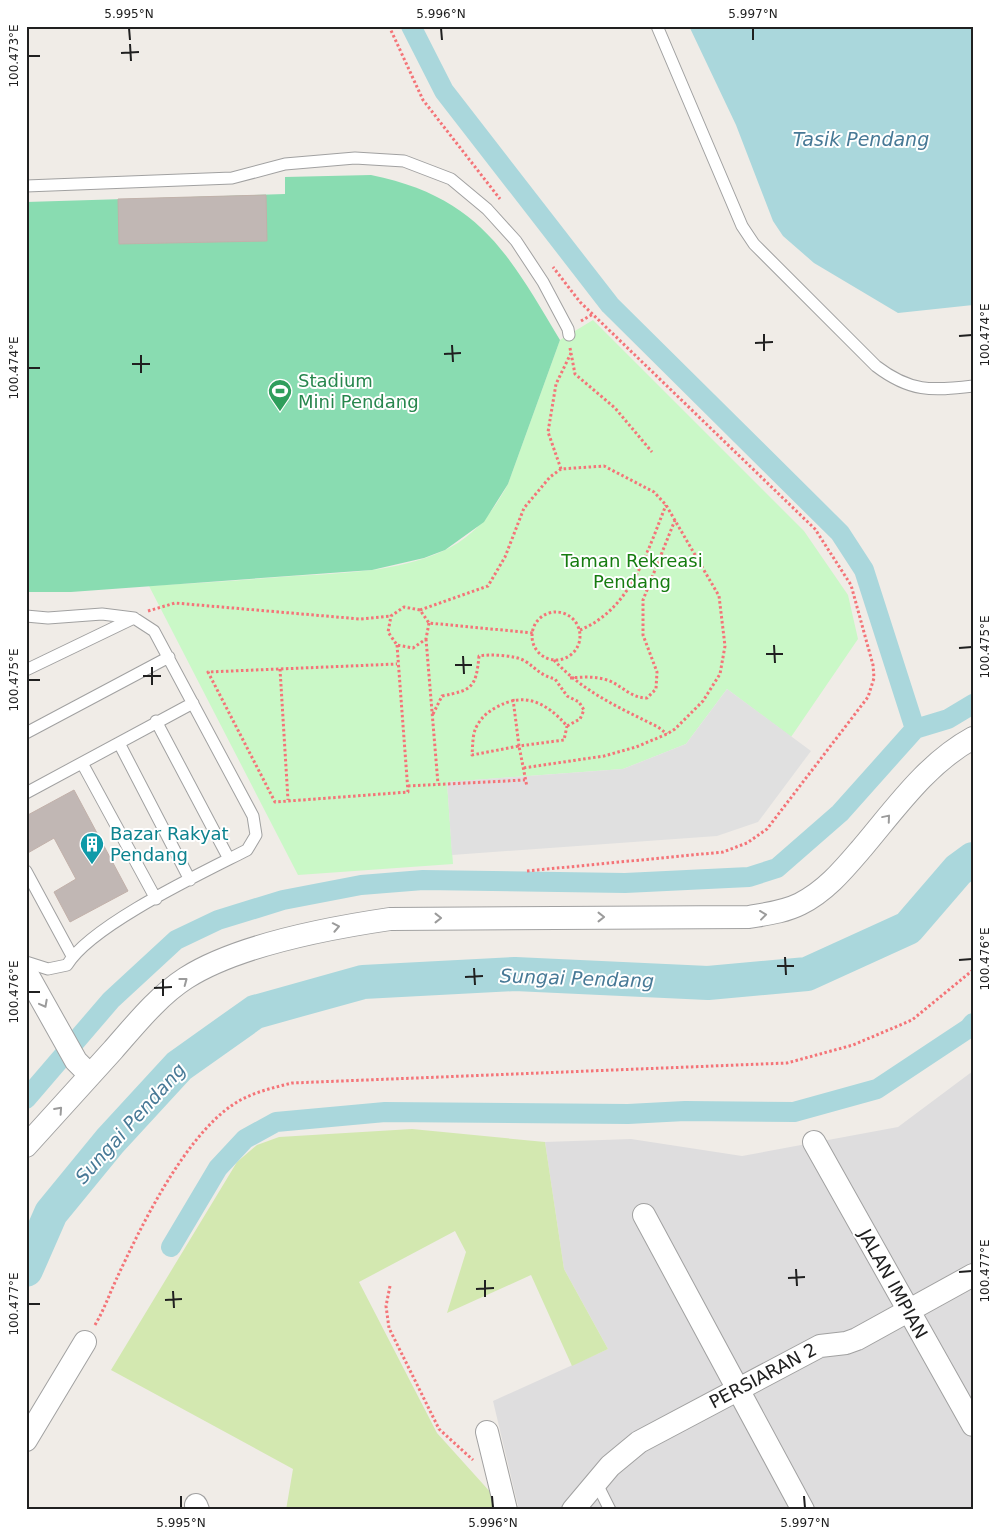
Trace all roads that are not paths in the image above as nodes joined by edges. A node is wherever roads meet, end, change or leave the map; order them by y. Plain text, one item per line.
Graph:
1 (657, 26) edge
2 (26, 186) edge
3 (569, 335) road end
4 (973, 386) edge
5 (26, 616) edge
6 (134, 618) junction
7 (169, 656) junction
8 (26, 670) edge
9 (193, 703) junction
10 (156, 721) junction
11 (26, 733) edge
12 (973, 738) edge
13 (119, 743) junction
14 (82, 763) junction
15 (26, 793) edge
16 (228, 859) junction
17 (26, 871) edge
18 (190, 880) junction
19 (156, 899) junction
20 (72, 956) junction
21 (26, 962) edge
22 (26, 972) edge
23 (83, 1068) junction
24 (814, 1142) dead end
25 (26, 1146) edge
26 (644, 1216) dead end
27 (973, 1275) edge
28 (909, 1310) junction
29 (84, 1342) road end
30 (738, 1389) junction
31 (973, 1425) edge
32 (487, 1432) dead end
33 (26, 1440) edge
34 (596, 1482) junction
35 (506, 1510) edge
36 (573, 1510) edge
37 (610, 1510) edge
38 (803, 1510) edge

1 - 4 lane
2 - 3 lane
5 - 6 lane
6 - 7 lane
6 - 8 lane
7 - 9 lane
7 - 11 lane
9 - 10 lane
9 - 16 lane
10 - 13 lane
10 - 16 lane
23 -> 12 street
13 - 14 lane
13 - 18 lane
14 - 15 lane
14 - 19 lane
16 - 18 lane
17 - 20 lane
18 - 19 lane
19 - 20 lane
20 - 21 lane
22 -> 23 street
25 -> 23 street
24 - 28 street, JALAN IMPIAN
26 - 30 street
27 - 28 street, PERSIARAN 2
28 - 30 street, PERSIARAN 2
28 - 31 street, JALAN IMPIAN
29 - 33 street
30 - 34 street, PERSIARAN 2
30 - 38 street
32 - 35 street
34 - 36 street, PERSIARAN 2
34 - 37 lane

